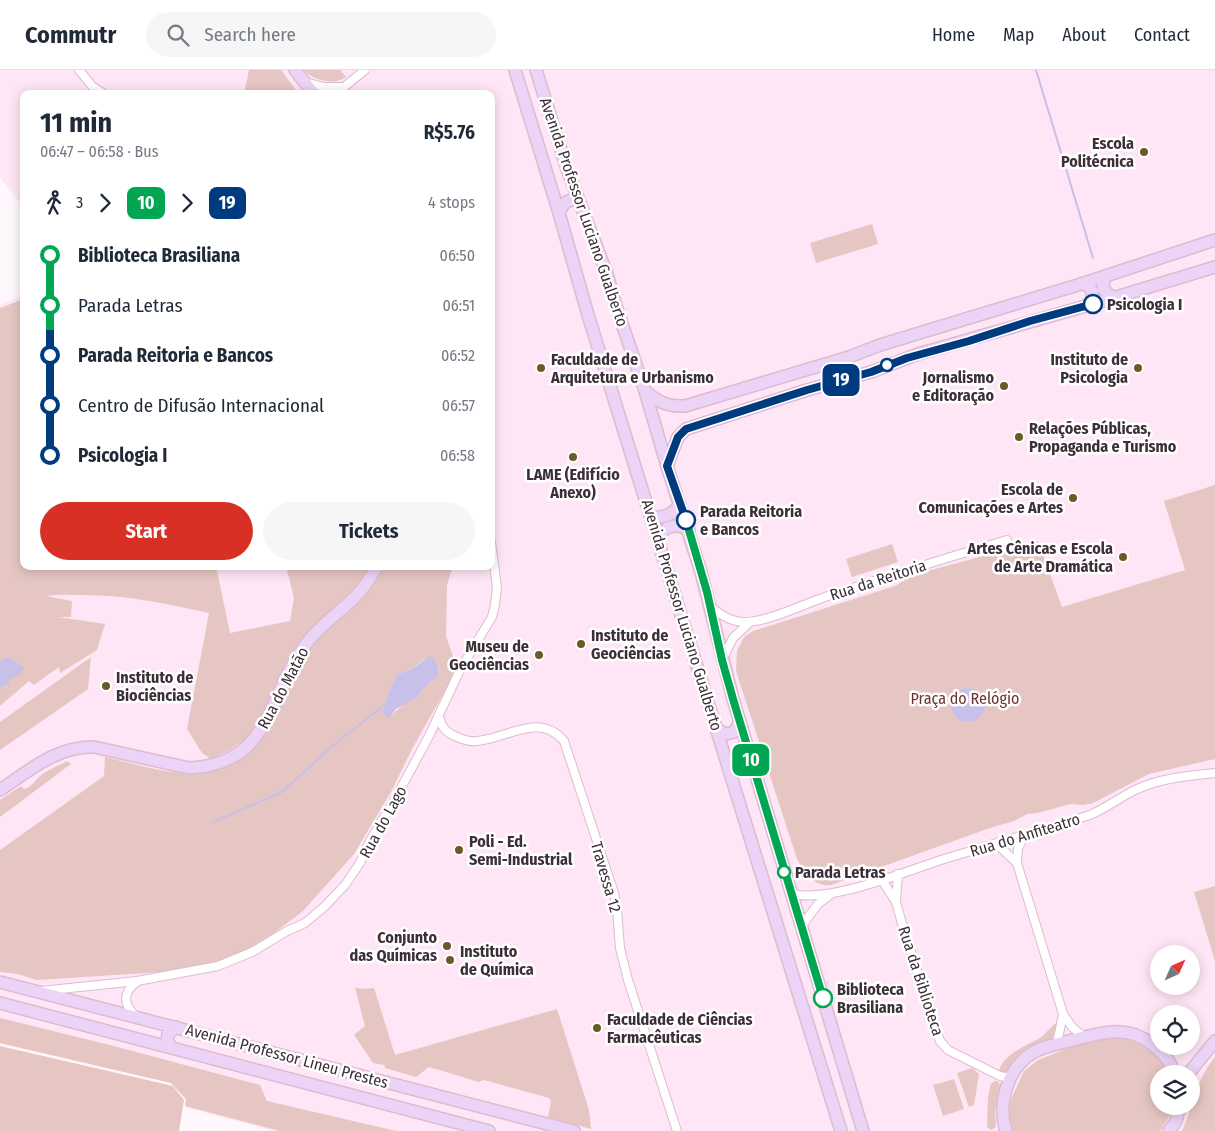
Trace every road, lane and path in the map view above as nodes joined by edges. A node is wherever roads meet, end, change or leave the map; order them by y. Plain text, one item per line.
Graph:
1 (79, 70) edge
2 (295, 70) edge
3 (365, 70) edge
4 (515, 70) edge
5 (536, 70) edge
6 (304, 81) junction
7 (98, 90) edge
8 (311, 90) edge
9 (343, 90) edge
10 (572, 184) junction
11 (550, 185) junction
12 (579, 201) junction
13 (559, 213) junction
14 (1214, 243) edge
15 (1215, 267) edge
16 (1104, 277) junction
17 (1086, 283) junction
18 (1113, 298) junction
19 (1093, 304) junction
20 (961, 321) junction
21 (944, 326) junction
22 (969, 341) junction
23 (951, 345) junction
24 (864, 352) junction
25 (849, 357) junction
26 (871, 372) junction
27 (856, 376) junction
28 (768, 380) junction
29 (645, 391) junction
30 (773, 401) junction
31 (667, 466) junction
32 (680, 504) junction
33 (651, 517) junction
34 (689, 530) junction
35 (658, 538) junction
36 (1007, 540) dead end
37 (375, 570) edge
38 (495, 570) edge
39 (710, 607) junction
40 (750, 622) junction
41 (722, 660) junction
42 (439, 716) junction
43 (740, 722) junction
44 (718, 730) junction
45 (450, 734) junction
46 (429, 736) junction
47 (745, 741) junction
48 (722, 746) junction
49 (1215, 773) edge
50 (0, 790) edge
51 (1025, 835) junction
52 (994, 844) junction
53 (1016, 863) junction
54 (898, 874) junction
55 (882, 880) junction
56 (790, 892) junction
57 (832, 893) junction
58 (896, 902) junction
59 (801, 926) junction
60 (137, 981) junction
61 (0, 982) edge
62 (37, 991) junction
63 (0, 1003) edge
64 (1063, 1014) junction
65 (138, 1018) junction
66 (176, 1027) junction
67 (1084, 1037) junction
68 (1215, 1041) edge
69 (1056, 1044) junction
70 (170, 1047) junction
71 (1171, 1065) edge
72 (1195, 1065) edge
73 (1010, 1078) junction
74 (850, 1088) junction
75 (830, 1095) junction
76 (1178, 1115) edge
77 (489, 1131) edge
78 (574, 1131) edge
79 (677, 1131) edge
80 (841, 1131) edge
81 (863, 1131) edge
82 (1006, 1131) edge
83 (1170, 1131) edge

1 - 7 street
2 - 6 street
3 - 9 street
4 - 11 street, Avenida Professor Luciano Gualberto
5 - 10 street, Avenida Professor Luciano Gualberto
6 - 8 street
6 - 9 street
10 - 11 street
10 - 12 street, Avenida Professor Luciano Gualberto
11 - 13 street, Avenida Professor Luciano Gualberto
12 - 13 street
12 - 29 street, Avenida Professor Luciano Gualberto
13 - 33 street, Avenida Professor Luciano Gualberto
14 - 16 street
15 - 18 street
16 - 17 street
16 - 18 street
17 - 19 street
17 - 20 street
18 - 19 street
19 - 22 street
20 - 21 street
20 - 22 street
21 - 23 street
21 - 24 street
22 - 23 street
23 - 26 street
24 - 25 street
24 - 26 street
25 - 27 street
25 - 28 street
26 - 27 street
27 - 30 street
28 - 29 street
28 - 30 street
29 - 31 street, Avenida Professor Luciano Gualberto
30 - 31 street
31 - 32 street, Avenida Professor Luciano Gualberto
32 - 33 street
32 - 34 street, Avenida Professor Luciano Gualberto
33 - 35 street, Avenida Professor Luciano Gualberto
34 - 35 street
34 - 39 street, Avenida Professor Luciano Gualberto
35 - 44 street, Avenida Professor Luciano Gualberto
36 - 40 street, Rua da Reitoria
37 - 50 street, Rua do Matão
38 - 42 street, Rua do Lago
39 - 40 street, Rua da Reitoria
39 - 41 street, Avenida Professor Luciano Gualberto
40 - 41 street, Rua da Reitoria
41 - 43 street, Avenida Professor Luciano Gualberto
42 - 45 street
42 - 46 street, Rua do Lago
43 - 44 street
43 - 47 street, Avenida Professor Luciano Gualberto
44 - 48 street, Avenida Professor Luciano Gualberto
45 - 46 street, Travessa 12
45 - 79 street, Travessa 12
46 - 60 street, Rua do Lago
47 - 48 street
47 - 56 street, Avenida Professor Luciano Gualberto
48 - 75 street, Avenida Professor Luciano Gualberto
49 - 51 street, Rua do Anfiteatro
51 - 52 street, Rua do Anfiteatro
51 - 53 street
52 - 53 street
52 - 54 street, Rua do Anfiteatro
53 - 64 street
54 - 55 street, Rua do Anfiteatro
54 - 58 street, Rua da Biblioteca
55 - 57 street, Rua do Anfiteatro
55 - 58 street, Rua da Biblioteca
56 - 57 street, Rua do Anfiteatro
56 - 59 street, Avenida Professor Luciano Gualberto
57 - 59 street, Rua do Anfiteatro
58 - 73 street, Rua da Biblioteca
59 - 74 street, Avenida Professor Luciano Gualberto
60 - 62 street, Rua do Lago
60 - 65 street
61 - 62 street, Avenida Professor Lineu Prestes
62 - 65 street, Avenida Professor Lineu Prestes
63 - 70 street, Avenida Professor Lineu Prestes
64 - 67 street
64 - 69 street
65 - 66 street, Avenida Professor Lineu Prestes
66 - 70 street
66 - 78 street, Avenida Professor Lineu Prestes
67 - 69 street
67 - 71 street
68 - 72 street
69 - 73 street
70 - 77 street, Avenida Professor Lineu Prestes
73 - 82 street
74 - 75 street
74 - 81 street, Avenida Professor Luciano Gualberto
75 - 80 street, Avenida Professor Luciano Gualberto
76 - 83 street

